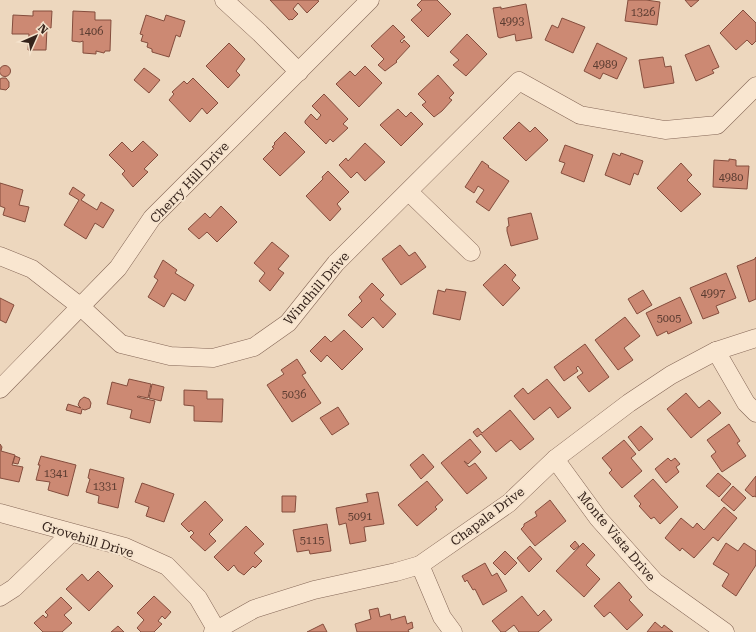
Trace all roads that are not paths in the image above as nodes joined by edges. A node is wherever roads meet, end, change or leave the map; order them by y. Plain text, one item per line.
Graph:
1 (224, 0) edge
2 (370, 0) edge
3 (299, 72) junction
4 (756, 86) edge
5 (409, 192) junction
6 (471, 252) dead end
7 (0, 256) edge
8 (81, 307) junction
9 (756, 338) edge
10 (716, 351) junction
11 (0, 389) edge
12 (756, 414) edge
13 (555, 459) junction
14 (0, 513) edge
15 (71, 533) junction
16 (420, 565) junction
17 (0, 597) edge
18 (215, 631) edge
19 (453, 632) edge
20 (725, 632) edge

1 - 3 street
2 - 3 street, Cherry Hill Drive
3 - 8 street, Cherry Hill Drive
4 - 5 street, Windhill Drive
5 - 6 street
5 - 8 street, Windhill Drive
7 - 8 street, Windhill Drive
8 - 11 street, Cherry Hill Drive
9 - 10 street, Chapala Drive
10 - 12 street
10 - 13 street, Chapala Drive
13 - 16 street, Chapala Drive
13 - 20 street, Monte Vista Drive
14 - 15 street, Grovehill Drive
15 - 17 street
15 - 18 street, Grovehill Drive
16 - 18 street, Chapala Drive
16 - 19 street

